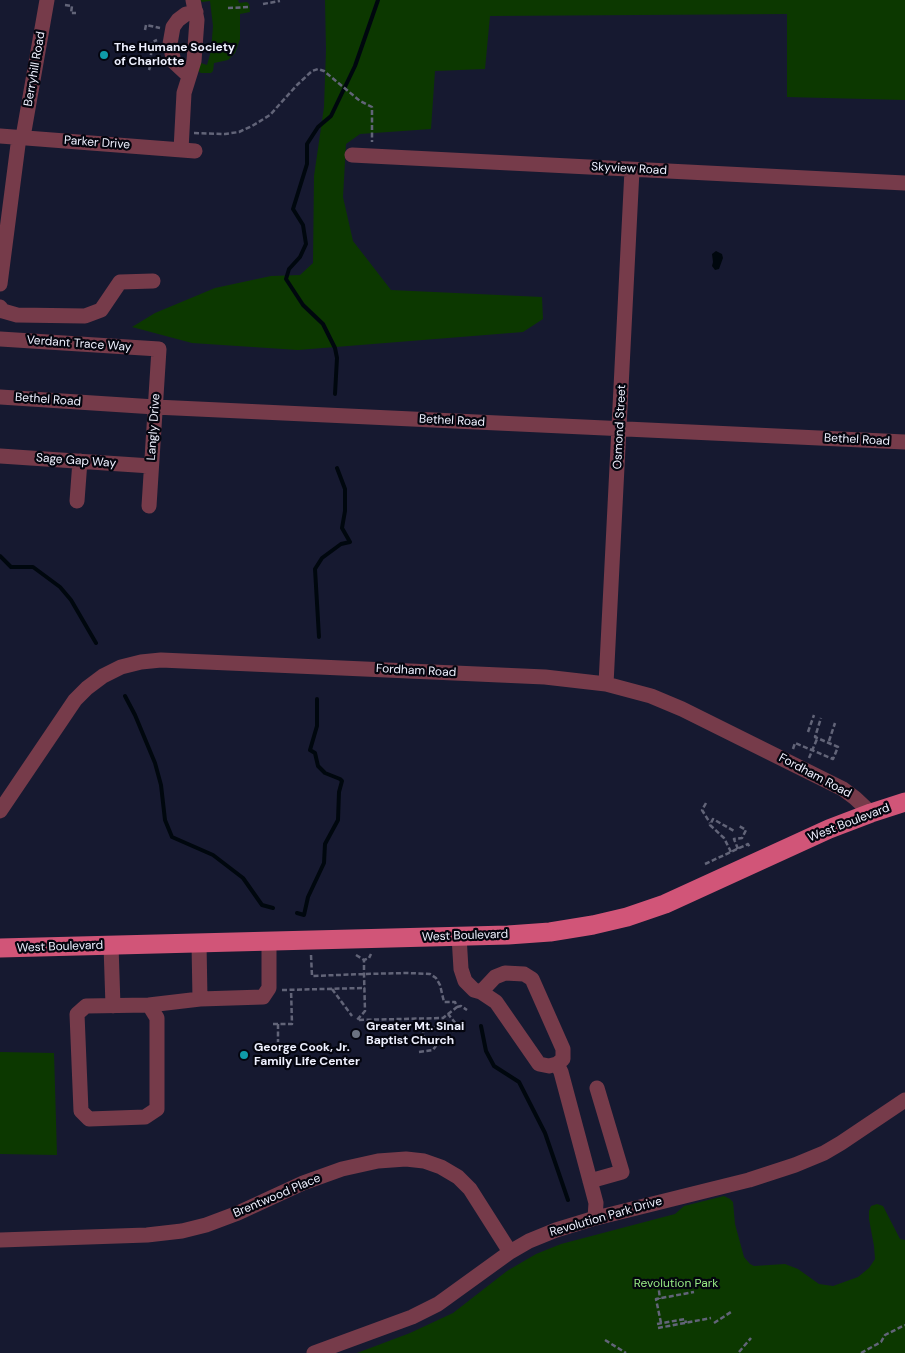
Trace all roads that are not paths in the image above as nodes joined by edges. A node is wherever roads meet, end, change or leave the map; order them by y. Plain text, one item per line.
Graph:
1 (47, 0) edge
2 (195, 6) edge
3 (189, 76) junction
4 (0, 136) edge
5 (21, 137) junction
6 (352, 155) dead end
7 (632, 170) junction
8 (905, 183) edge
9 (153, 281) dead end
10 (0, 284) edge
11 (0, 307) edge
12 (0, 339) edge
13 (158, 349) joint
14 (0, 397) edge
15 (155, 406) junction
16 (620, 429) junction
17 (905, 442) edge
18 (0, 456) edge
19 (80, 461) junction
20 (151, 466) junction
21 (78, 501) dead end
22 (149, 506) dead end
23 (606, 684) junction
24 (905, 802) edge
25 (0, 811) edge
26 (870, 813) junction
27 (459, 936) junction
28 (269, 941) junction
29 (199, 943) junction
30 (111, 945) junction
31 (0, 948) edge
32 (481, 992) junction
33 (200, 999) junction
34 (113, 1006) junction
35 (149, 1006) junction
36 (557, 1064) junction
37 (597, 1088) dead end
38 (905, 1100) edge
39 (590, 1181) junction
40 (595, 1218) junction
41 (0, 1240) edge
42 (510, 1252) junction
43 (314, 1353) edge

1 - 5 street, Berryhill Road
2 - 3 street
2 - 3 street
3 - 5 street, Parker Drive
4 - 5 street, Parker Drive
5 - 10 street, Berryhill Road
6 - 7 street, Skyview Road
7 - 8 street, Skyview Road
7 - 16 street, Osmond Street
9 - 11 street
12 - 13 street, Verdant Trace Way
13 - 15 street, Langly Drive
14 - 15 street, Bethel Road
15 - 16 street, Bethel Road
15 - 20 street, Langly Drive
16 - 17 street, Bethel Road
16 - 23 street, Osmond Street
18 - 19 street, Sage Gap Way
19 - 20 street, Sage Gap Way
19 - 21 street
20 - 22 street, Langly Drive
23 - 25 street, Fordham Road
23 - 26 street, Fordham Road
24 - 26 main road, West Boulevard
26 - 27 main road, West Boulevard
27 - 28 main road, West Boulevard
27 - 32 street
28 - 29 main road, West Boulevard
28 - 33 street
29 - 30 main road, West Boulevard
29 - 33 street
30 - 31 main road, West Boulevard
30 - 34 street
32 - 36 street
32 - 36 street
33 - 35 street
34 - 35 street
34 - 35 street
36 - 39 street
37 - 39 street
38 - 40 street, Revolution Park Drive
39 - 40 street
40 - 42 street, Revolution Park Drive
41 - 42 street, Brentwood Place
42 - 43 street, Revolution Park Drive

